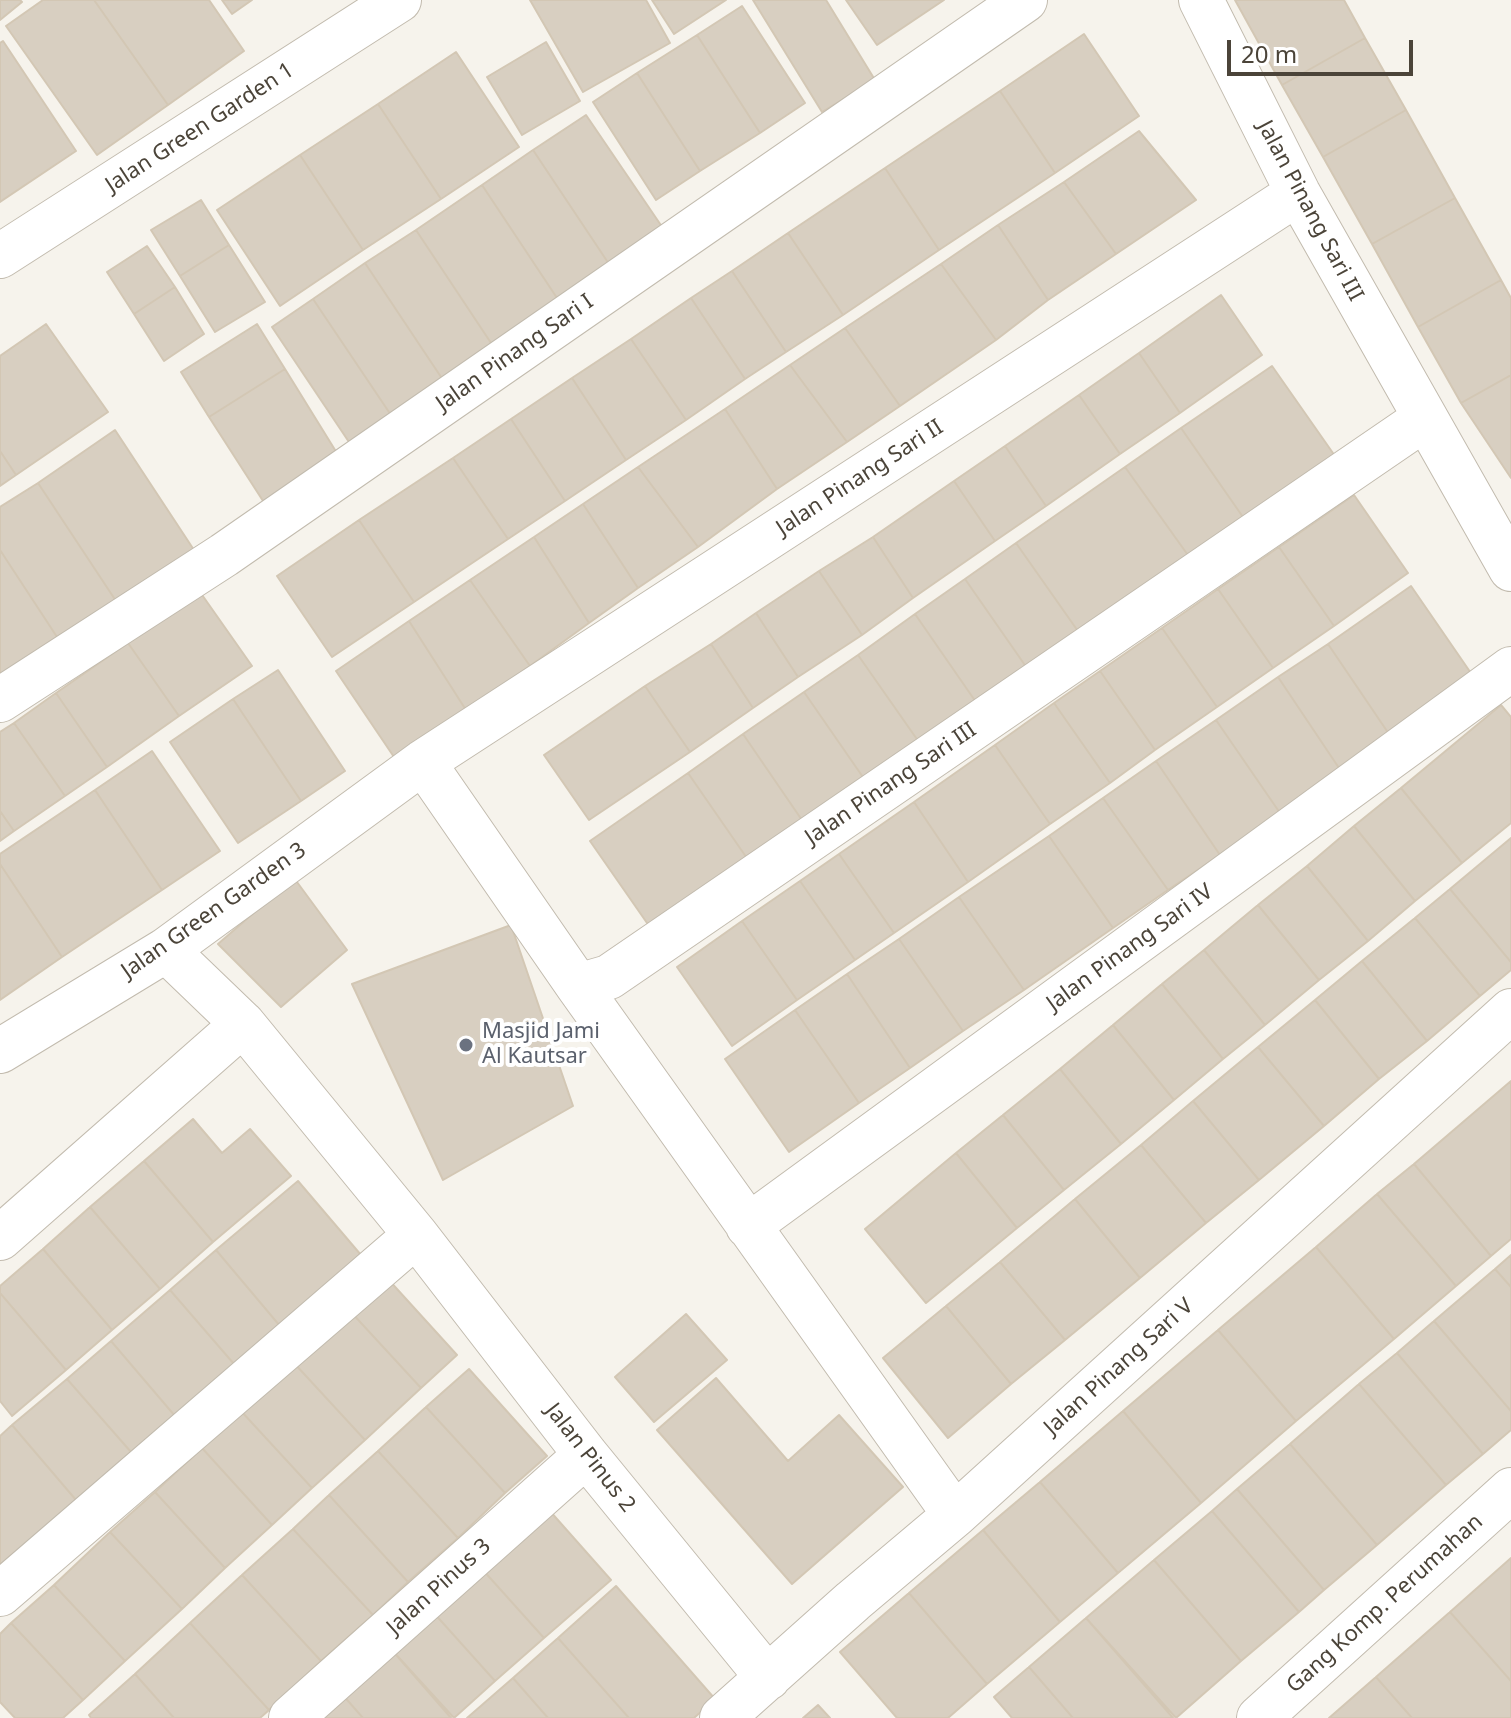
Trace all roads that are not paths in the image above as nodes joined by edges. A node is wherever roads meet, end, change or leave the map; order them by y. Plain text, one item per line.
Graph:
1 (399, 0) edge
2 (1025, 0) edge
3 (1201, 0) edge
4 (1298, 193) junction
5 (0, 256) edge
6 (1424, 419) junction
7 (1511, 569) edge
8 (1511, 669) edge
9 (0, 700) edge
10 (423, 762) junction
11 (166, 950) junction
12 (578, 986) junction
13 (1511, 1011) edge
14 (243, 1024) junction
15 (0, 1051) edge
16 (748, 1226) junction
17 (416, 1235) junction
18 (0, 1238) edge
19 (586, 1455) junction
20 (1511, 1490) edge
21 (955, 1515) junction
22 (0, 1594) edge
23 (768, 1678) junction
24 (291, 1718) edge
25 (722, 1718) edge
26 (1259, 1718) edge

1 - 5 street, Jalan Green Garden 1
2 - 9 street, Jalan Pinang Sari I
3 - 4 street, Jalan Pinang Sari III
4 - 6 street, Jalan Pinang Sari III
4 - 10 street, Jalan Pinang Sari II
6 - 7 street, Jalan Pinang Sari III
6 - 12 street, Jalan Pinang Sari III
8 - 16 street, Jalan Pinang Sari IV
10 - 11 street, Jalan Green Garden 3
10 - 12 street
11 - 14 street, Jalan Pinus 2
11 - 15 street, Jalan Green Garden 3
12 - 16 street
13 - 21 street, Jalan Pinang Sari V
14 - 17 street, Jalan Pinus 2
14 - 18 street
16 - 21 street
17 - 19 street, Jalan Pinus 2
17 - 22 street
19 - 23 street, Jalan Pinus 2
19 - 24 street, Jalan Pinus 3
20 - 26 street, Gang Komp. Perumahan
21 - 23 street, Jalan Pinang Sari V
23 - 25 street, Jalan Pinang Sari V

